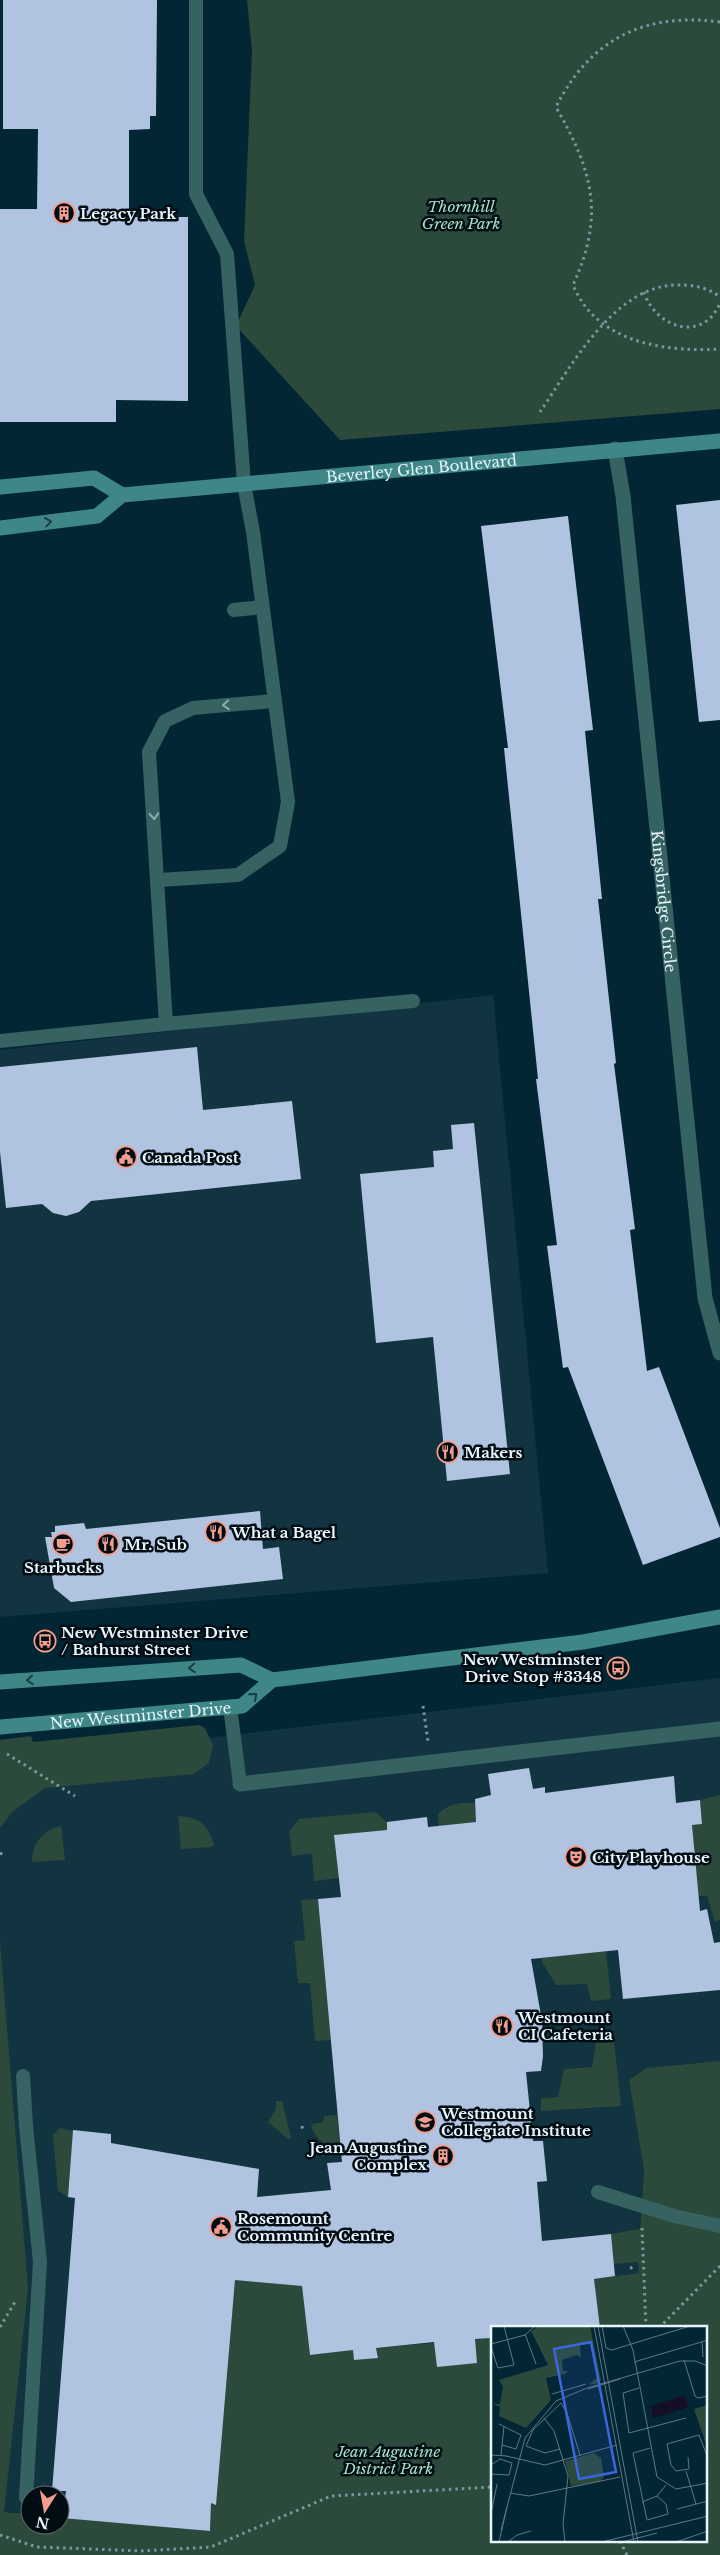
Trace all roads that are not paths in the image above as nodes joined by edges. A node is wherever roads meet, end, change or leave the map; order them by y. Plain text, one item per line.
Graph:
1 (196, 0) edge
2 (720, 441) edge
3 (615, 449) junction
4 (244, 484) junction
5 (0, 487) edge
6 (122, 495) junction
7 (0, 528) edge
8 (262, 607) junction
9 (234, 610) dead end
10 (274, 701) junction
11 (159, 880) junction
12 (413, 1001) dead end
13 (166, 1024) junction
14 (0, 1041) edge
15 (720, 1353) edge
16 (720, 1617) edge
17 (272, 1680) junction
18 (0, 1682) edge
19 (230, 1707) junction
20 (0, 1727) edge
21 (720, 1729) edge
22 (240, 1784) joint
23 (24, 2076) dead end
24 (598, 2192) dead end
25 (720, 2226) edge
26 (27, 2485) edge

1 - 4 lane
2 - 3 street, Beverley Glen Boulevard
3 - 4 street, Beverley Glen Boulevard
3 - 15 street, Kingsbridge Circle
4 - 6 street, Beverley Glen Boulevard
4 - 8 lane
5 - 6 street
7 -> 6 street
8 - 9 lane
8 - 10 lane
10 -> 11 lane
10 - 11 lane
11 - 13 lane
12 - 13 lane
13 - 14 lane
16 - 17 street
17 -> 18 street
19 -> 17 street, New Westminster Drive
19 - 20 street, New Westminster Drive
19 - 22 lane
21 - 22 street
23 - 26 lane
24 - 25 lane

